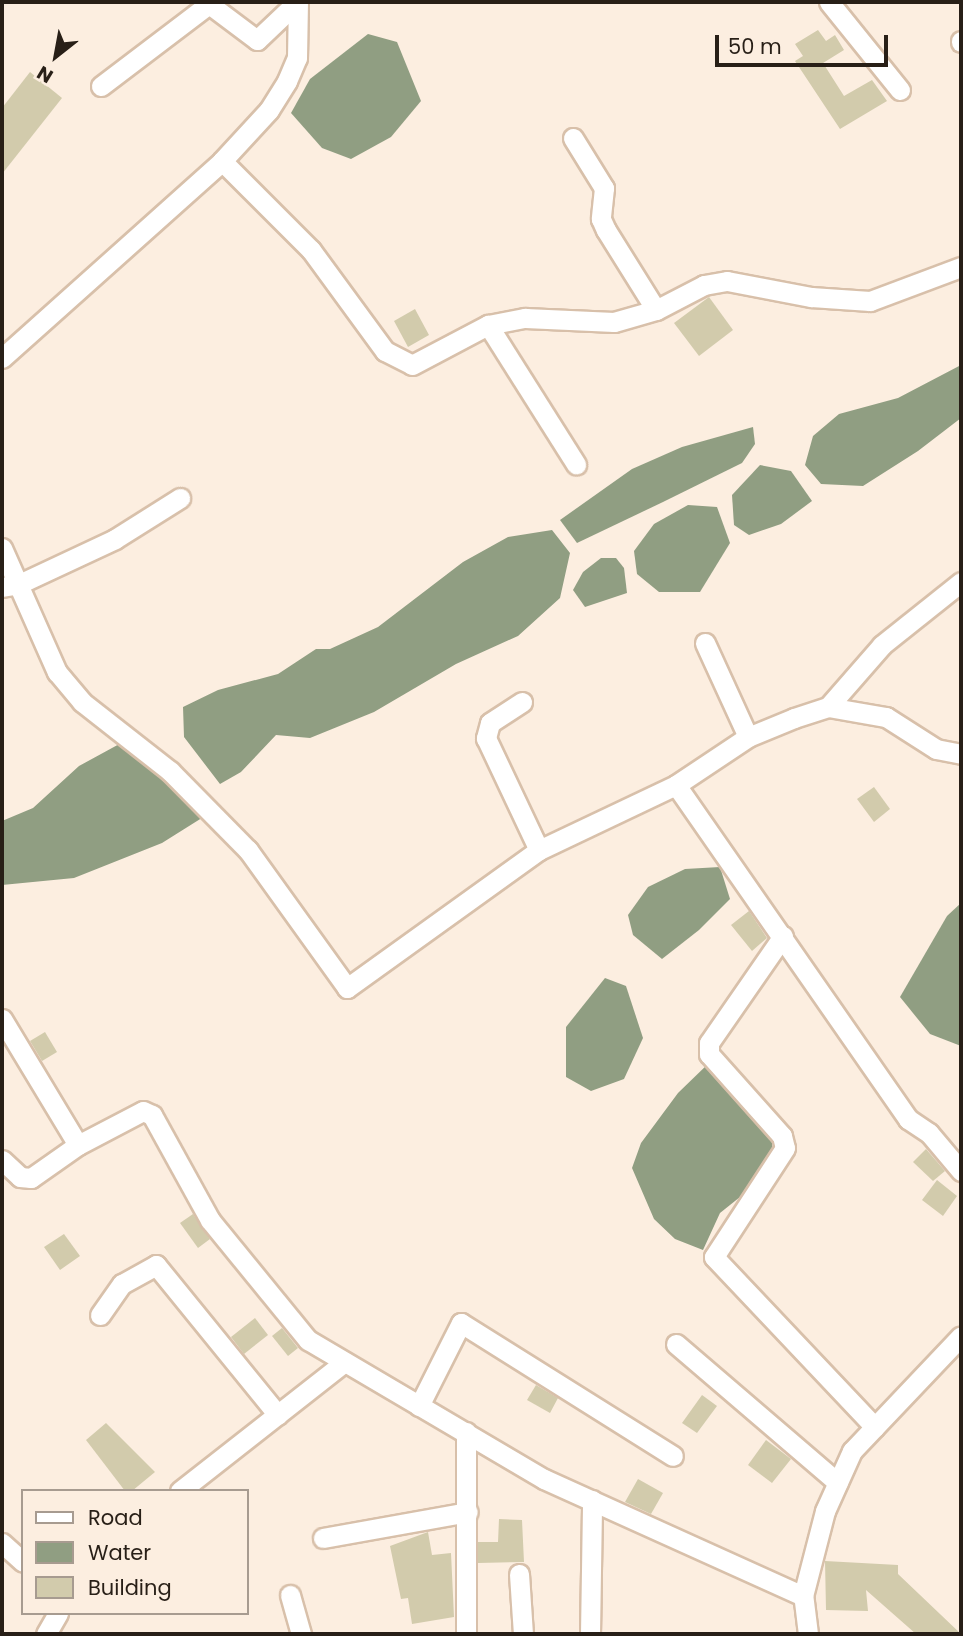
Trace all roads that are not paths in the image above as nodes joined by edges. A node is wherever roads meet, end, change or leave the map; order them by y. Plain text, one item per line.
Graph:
1 (298, 2) edge
2 (829, 2) edge
3 (202, 5) edge
4 (101, 86) dead end
5 (900, 90) dead end
6 (573, 138) dead end
7 (222, 161) junction
8 (961, 267) edge
9 (656, 310) junction
10 (488, 325) junction
11 (3, 355) edge
12 (576, 464) dead end
13 (180, 498) dead end
14 (2, 548) edge
15 (961, 582) edge
16 (10, 585) edge
17 (705, 643) dead end
18 (522, 702) dead end
19 (828, 707) junction
20 (748, 737) junction
21 (961, 754) edge
22 (676, 785) junction
23 (539, 850) junction
24 (783, 936) junction
25 (2, 1019) edge
26 (78, 1145) junction
27 (2, 1160) edge
28 (961, 1171) edge
29 (100, 1315) dead end
30 (961, 1336) edge
31 (676, 1344) dead end
32 (342, 1364) junction
33 (419, 1406) junction
34 (278, 1415) junction
35 (875, 1427) junction
36 (466, 1432) junction
37 (673, 1456) dead end
38 (838, 1483) junction
39 (183, 1489) edge
40 (592, 1500) junction
41 (468, 1512) junction
42 (323, 1538) dead end
43 (2, 1543) edge
44 (21, 1560) edge
45 (519, 1574) dead end
46 (290, 1595) dead end
47 (803, 1596) junction
48 (57, 1615) edge
49 (46, 1634) edge
50 (301, 1634) edge
51 (466, 1634) edge
52 (523, 1634) edge
53 (590, 1634) edge
54 (808, 1634) edge

1 - 3 street
1 - 7 street
2 - 5 street
3 - 4 street
6 - 9 street
7 - 10 street
7 - 11 street
8 - 9 street
9 - 10 street
10 - 12 street
13 - 16 street
14 - 16 street
15 - 19 street
16 - 23 street
17 - 20 street
18 - 23 street
19 - 20 street
19 - 21 street
20 - 22 street
22 - 23 street
22 - 24 street
24 - 28 street
24 - 35 street
25 - 26 street
26 - 27 street
26 - 32 street
29 - 34 street
30 - 35 street
31 - 38 street
32 - 33 street
32 - 34 street
33 - 36 street
33 - 37 street
34 - 39 street
35 - 38 street
36 - 40 street
36 - 41 street
38 - 47 street
40 - 47 street
40 - 53 street
41 - 42 street
41 - 51 street
43 - 44 street
45 - 52 street
46 - 50 street
47 - 54 street
48 - 49 street

